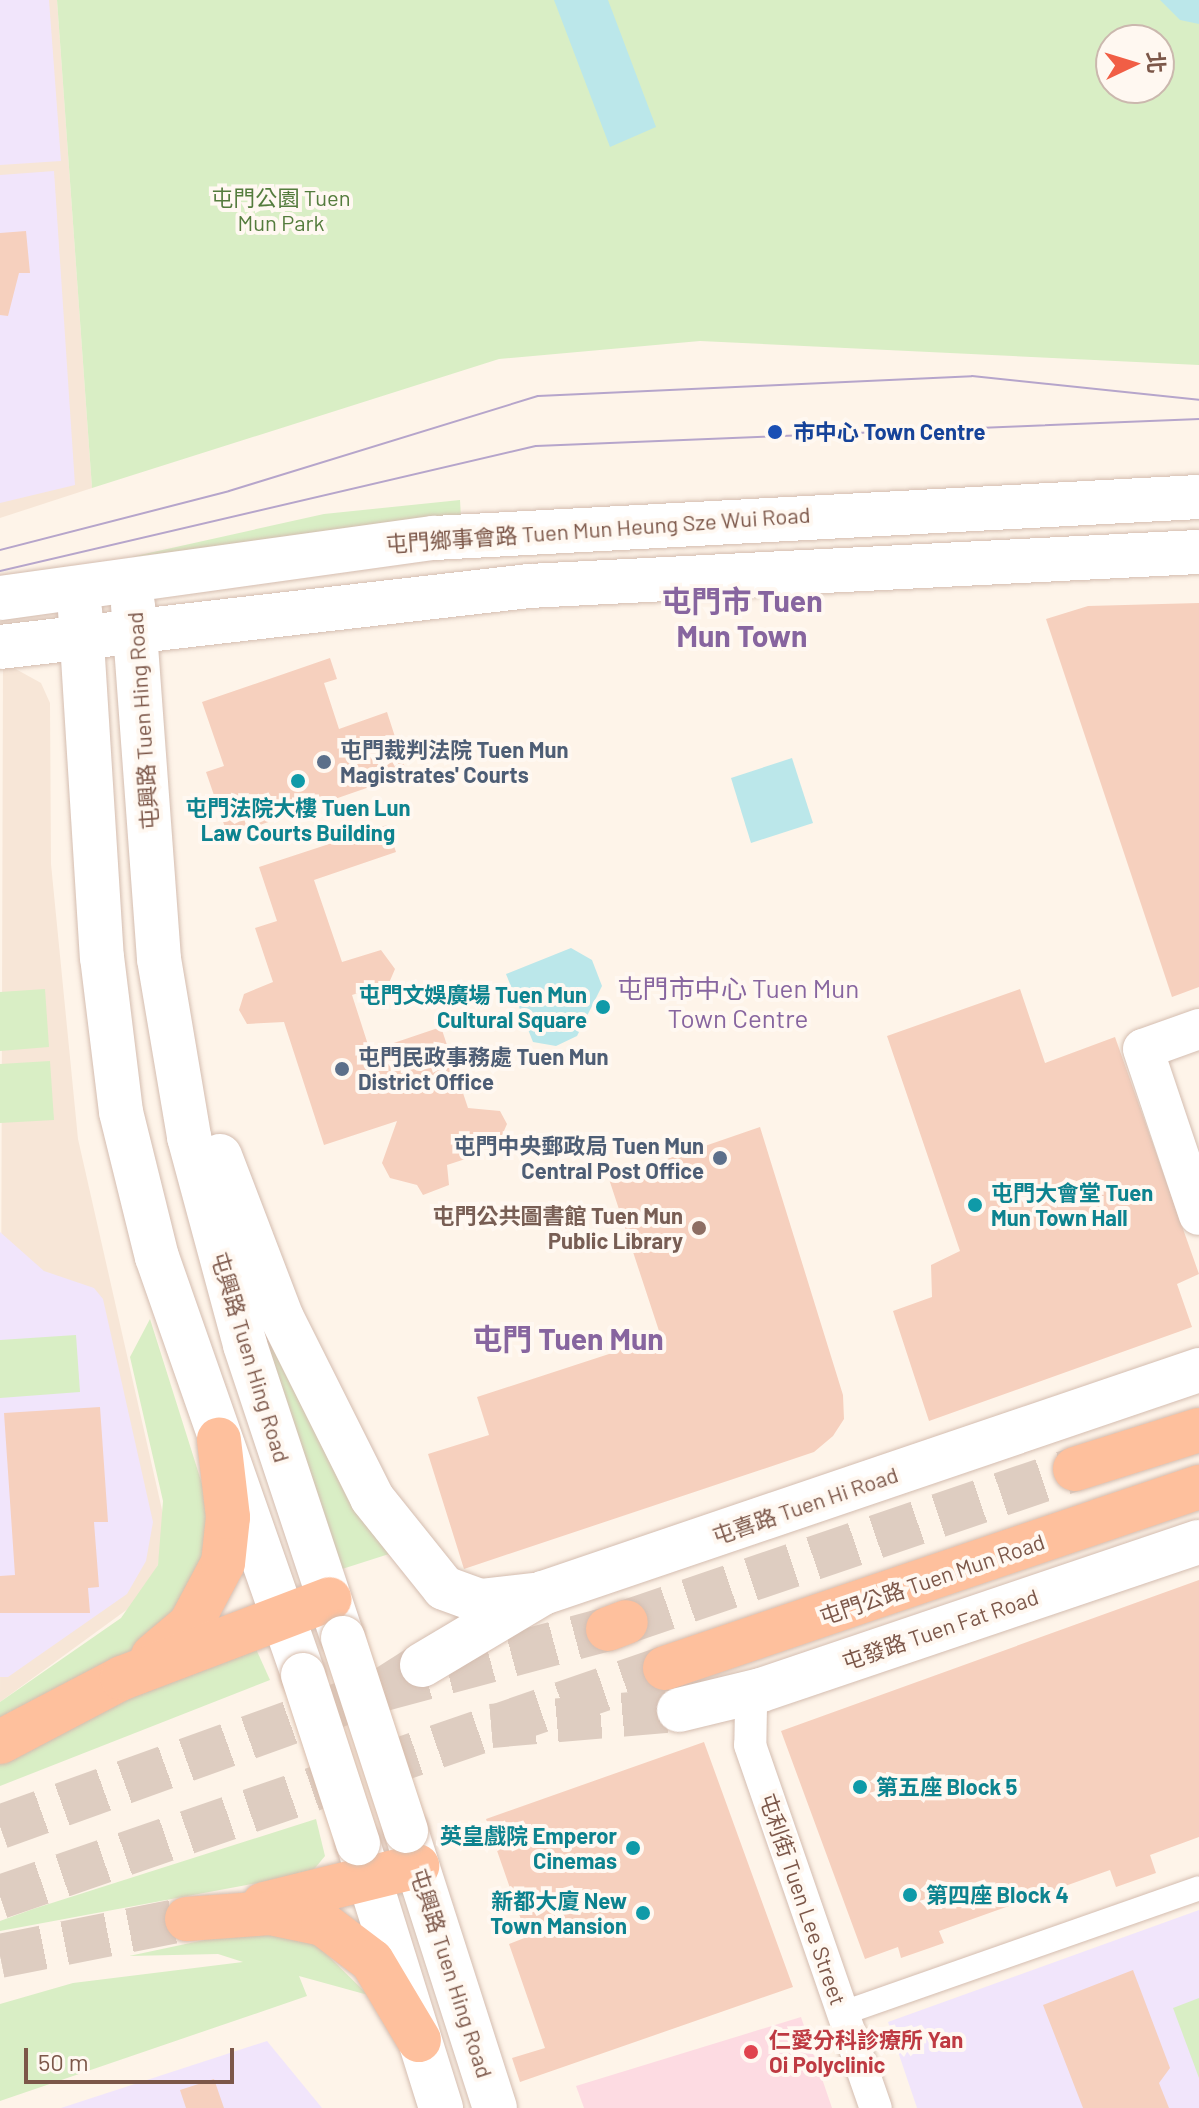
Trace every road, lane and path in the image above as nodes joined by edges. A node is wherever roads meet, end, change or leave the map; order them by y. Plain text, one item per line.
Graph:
1 (1199, 497) edge
2 (1199, 552) edge
3 (131, 579) junction
4 (79, 588) junction
5 (0, 598) edge
6 (136, 636) junction
7 (82, 640) junction
8 (0, 647) edge
9 (159, 959) junction
10 (1199, 1029) edge
11 (1199, 1215) edge
12 (1199, 1370) edge
13 (1199, 1430) edge
14 (219, 1440) junction
15 (1075, 1469) tunnel mouth
16 (1199, 1487) edge
17 (1199, 1542) edge
18 (543, 1593) junction
19 (336, 1619) junction
20 (290, 1634) junction
21 (422, 1665) tunnel mouth
22 (665, 1668) tunnel mouth
23 (122, 1678) junction
24 (761, 1690) junction
25 (679, 1710) tunnel mouth
26 (0, 1742) edge
27 (411, 1848) junction
28 (365, 1863) junction
29 (1199, 1888) edge
30 (843, 2013) junction
31 (419, 2040) junction
32 (441, 2108) edge
33 (495, 2108) edge
34 (876, 2108) edge

1 - 3 main road, 屯門鄉事會路 Tuen Mun Heung Sze Wui Road
2 - 6 main road
3 - 4 main road, 屯門鄉事會路 Tuen Mun Heung Sze Wui Road
3 - 6 main road, 屯興路 Tuen Hing Road
4 - 5 main road, 屯門鄉事會路 Tuen Mun Heung Sze Wui Road
4 - 7 main road
6 - 7 main road
6 - 9 main road, 屯興路 Tuen Hing Road
7 - 8 main road
7 - 14 main road
9 - 18 main road
9 - 19 main road, 屯興路 Tuen Hing Road
10 - 11 street
12 - 18 main road, 屯喜路 Tuen Hi Road
13 - 15 highway
14 - 20 main road
14 - 23 highway
16 - 22 highway, 屯門公路 Tuen Mun Road
17 - 24 main road, 屯發路 Tuen Fat Road
18 - 21 main road, 屯喜路 Tuen Hi Road
19 - 20 highway
19 - 27 main road, 屯興路 Tuen Hing Road, bridge
20 - 23 highway
20 - 28 main road, bridge
23 - 26 highway
24 - 25 main road, 屯發路 Tuen Fat Road
24 - 30 street, 屯利街 Tuen Lee Street
27 - 28 highway
27 - 33 main road, 屯興路 Tuen Hing Road
28 - 31 main road
28 - 31 highway
29 - 30 street
30 - 34 street, 屯利街 Tuen Lee Street
31 - 32 main road

